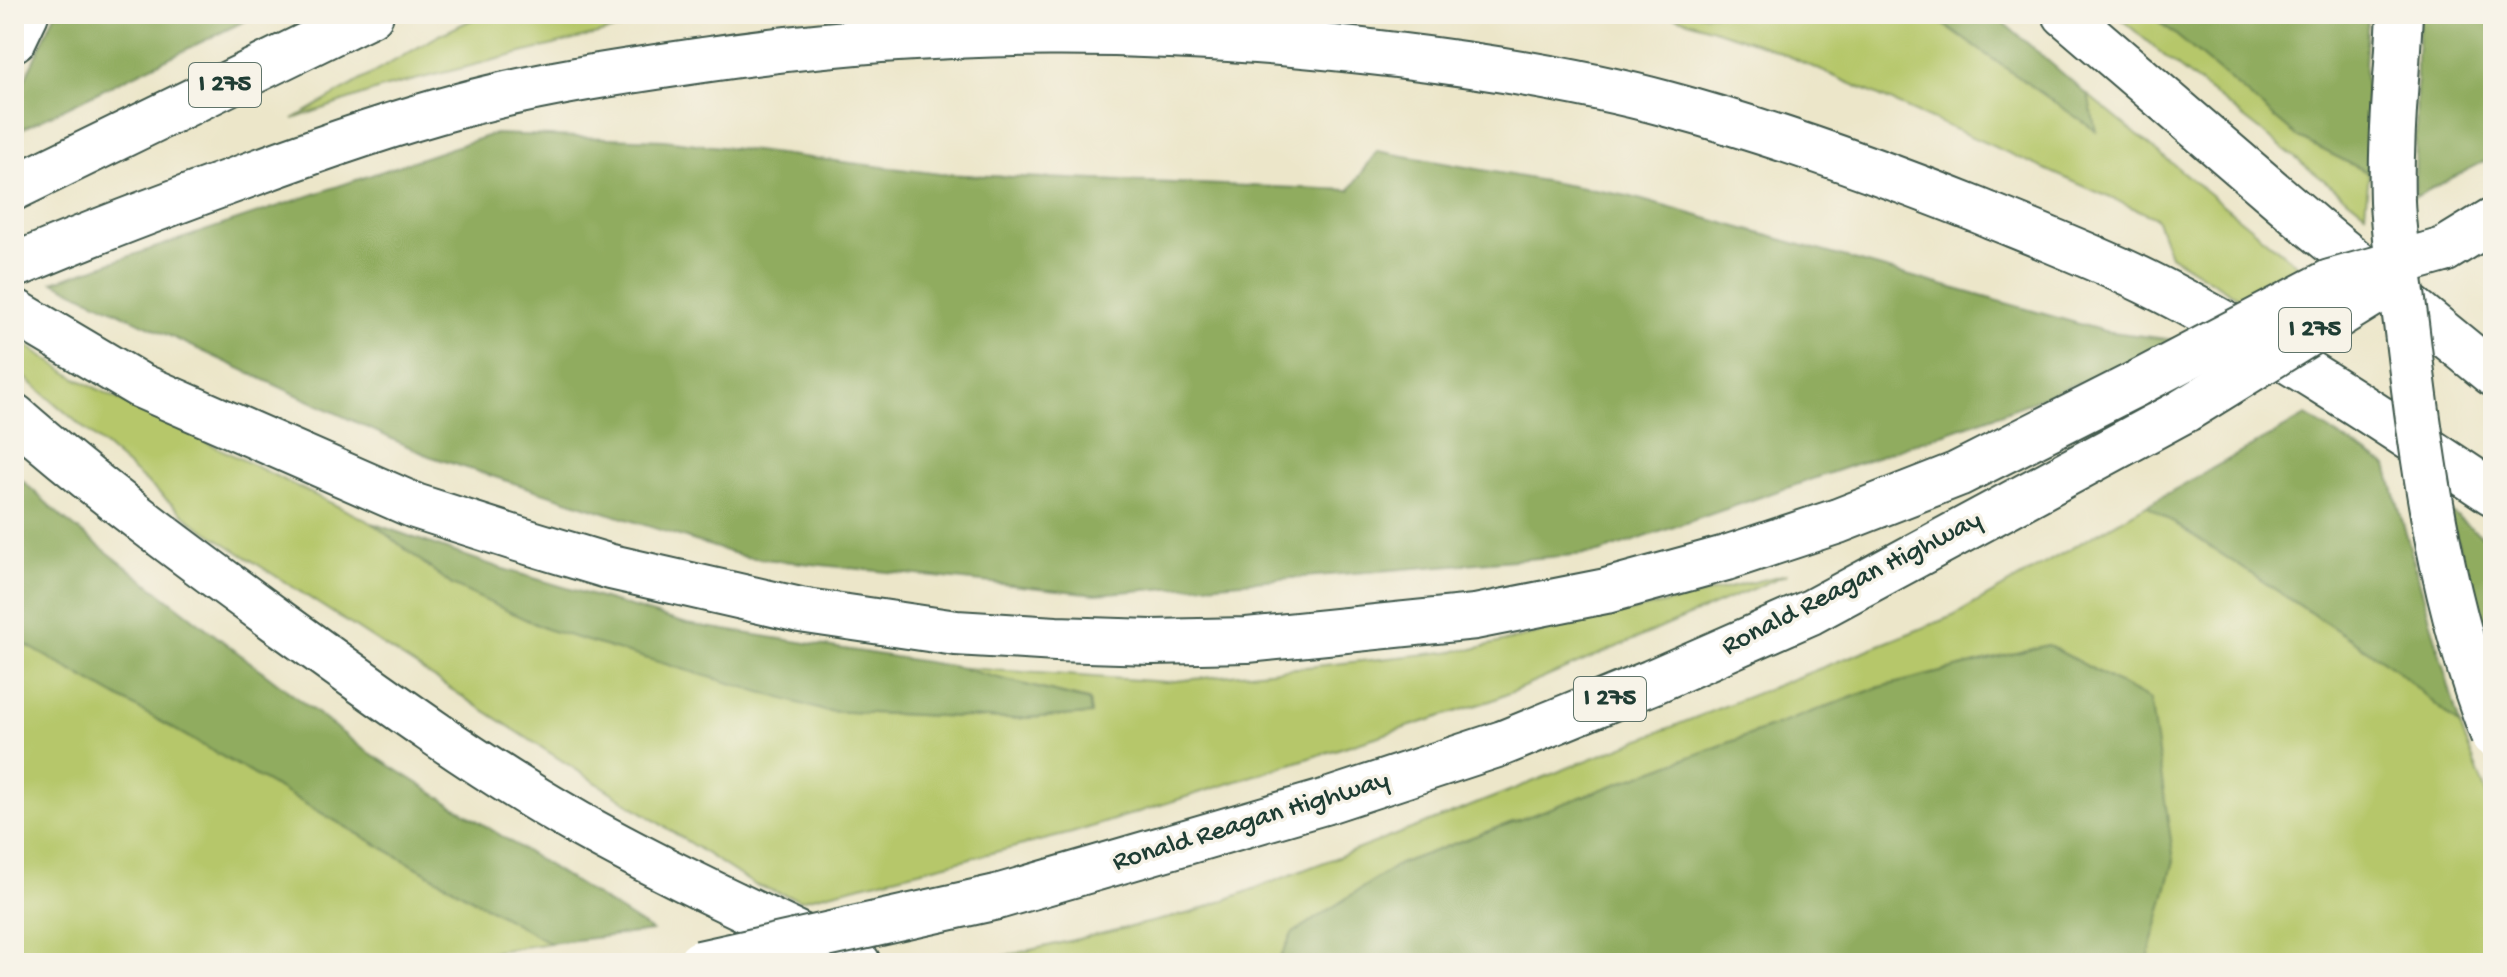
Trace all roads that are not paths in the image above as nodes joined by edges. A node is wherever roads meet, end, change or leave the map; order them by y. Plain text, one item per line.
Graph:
1 (26, 14) edge
2 (371, 14) edge
3 (2065, 14) edge
4 (2400, 14) edge
5 (14, 39) edge
6 (14, 188) edge
7 (2493, 220) edge
8 (2444, 250) junction
9 (14, 266) edge
10 (14, 311) edge
11 (2493, 374) edge
12 (14, 416) edge
13 (2493, 493) edge
14 (2493, 735) edge
15 (700, 963) edge
16 (858, 963) edge

1 - 5 highway
2 - 6 highway, I 275
3 - 11 highway
4 - 14 highway, bridge
7 - 8 highway, Ronald Reagan Highway / I 275
8 - 10 highway, bridge
8 - 15 highway, Ronald Reagan Highway / I 275, bridge
9 - 13 highway
12 - 16 highway

